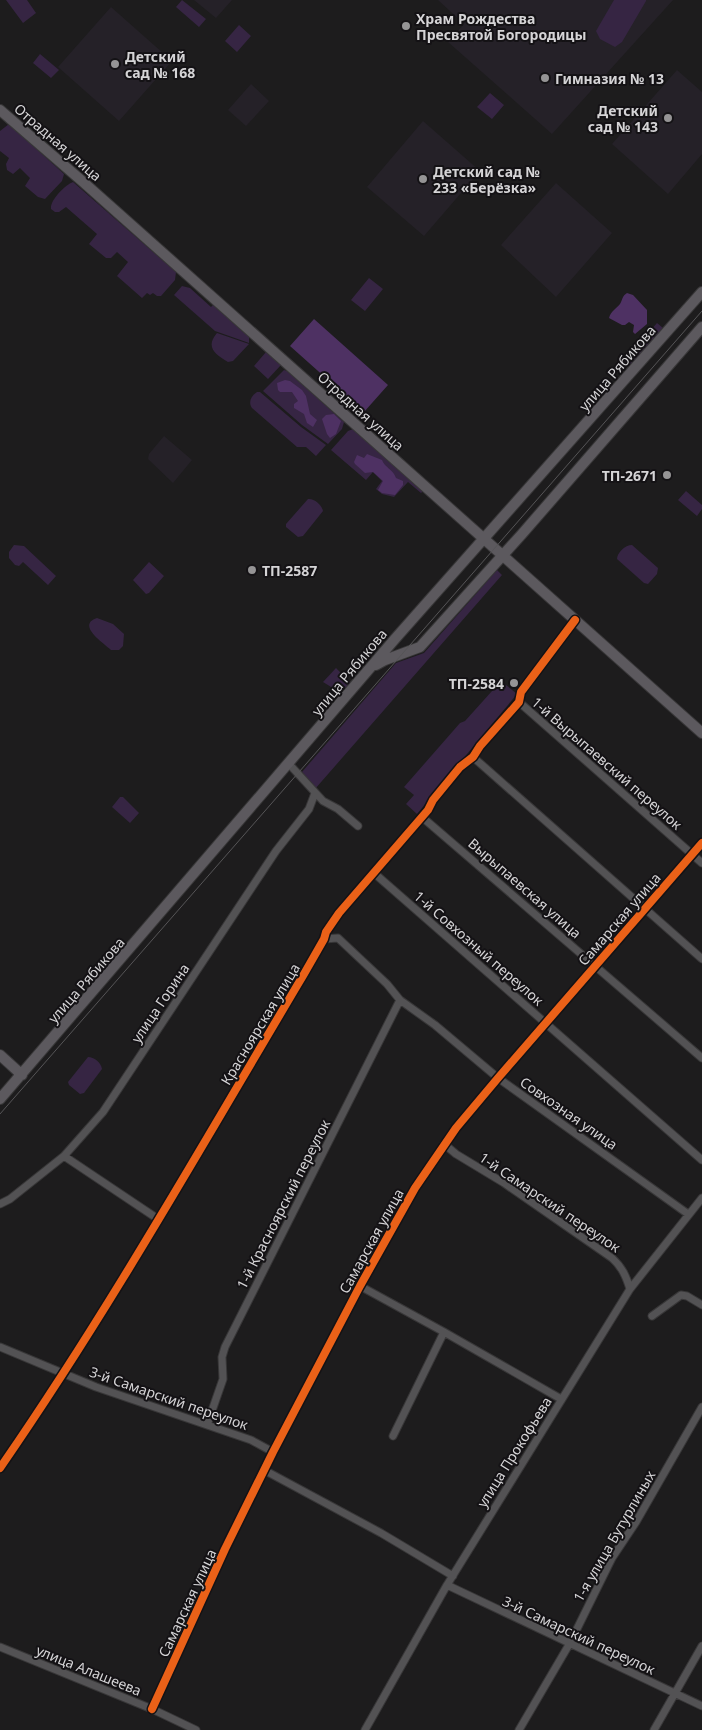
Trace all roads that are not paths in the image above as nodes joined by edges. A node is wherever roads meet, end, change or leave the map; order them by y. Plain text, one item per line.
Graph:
1 (0, 110) edge
2 (702, 292) edge
3 (702, 327) edge
4 (485, 539) junction
5 (503, 555) junction
6 (575, 620) junction
7 (372, 667) junction
8 (519, 702) junction
9 (702, 733) edge
10 (473, 757) junction
11 (289, 764) junction
12 (315, 793) junction
13 (422, 817) junction
14 (358, 826) dead end
15 (702, 843) edge
16 (692, 854) junction
17 (702, 863) edge
18 (374, 873) junction
19 (645, 909) junction
20 (334, 920) junction
21 (338, 938) junction
22 (324, 939) junction
23 (702, 960) edge
24 (596, 966) junction
25 (400, 1000) junction
26 (546, 1022) junction
27 (0, 1055) edge
28 (702, 1058) edge
29 (22, 1075) junction
30 (498, 1078) junction
31 (0, 1099) edge
32 (444, 1144) junction
33 (64, 1156) junction
34 (702, 1160) edge
35 (702, 1198) edge
36 (0, 1204) edge
37 (688, 1214) junction
38 (158, 1220) junction
39 (360, 1286) junction
40 (630, 1289) junction
41 (702, 1305) edge
42 (652, 1316) dead end
43 (444, 1332) junction
44 (0, 1347) edge
45 (64, 1374) junction
46 (562, 1399) junction
47 (702, 1407) edge
48 (207, 1425) junction
49 (393, 1436) dead end
50 (273, 1452) junction
51 (0, 1468) edge
52 (264, 1470) junction
53 (453, 1576) junction
54 (447, 1586) junction
55 (570, 1643) junction
56 (702, 1646) edge
57 (0, 1647) edge
58 (676, 1693) junction
59 (702, 1706) edge
60 (152, 1709) junction
61 (196, 1730) edge
62 (365, 1730) edge
63 (519, 1730) edge
64 (654, 1730) edge

1 - 4 main road, Отрадная улица
2 - 4 main road, улица Рябикова
3 - 5 main road
4 - 5 main road, Отрадная улица
4 - 7 main road, улица Рябикова
5 - 6 main road, Отрадная улица
5 - 7 main road
6 - 8 street, Красноярская улица
6 - 9 main road, Отрадная улица
7 - 11 main road, улица Рябикова
8 - 10 street, Красноярская улица
8 - 16 street, 1-й Вырыпаевский переулок
10 - 13 street, Красноярская улица
10 - 19 street
11 - 12 street
11 - 29 main road, улица Рябикова
12 - 14 street
12 - 33 street, улица Горина
13 - 18 street, Красноярская улица
13 - 24 street, Вырыпаевская улица
15 - 16 street, Самарская улица
16 - 17 street, 1-й Вырыпаевский переулок
16 - 19 street, Самарская улица
18 - 20 street, Красноярская улица
18 - 26 street, 1-й Совхозный переулок
19 - 23 street
19 - 24 street, Самарская улица
20 - 21 street
20 - 22 street, Красноярская улица
21 - 22 street
21 - 25 street, Совхозная улица
22 - 38 street, Красноярская улица
24 - 26 street, Самарская улица
24 - 28 street, Вырыпаевская улица
25 - 30 street, Совхозная улица
25 - 48 street, 1-й Красноярский переулок
26 - 30 street, Самарская улица
26 - 34 street, 1-й Совхозный переулок
27 - 29 main road
29 - 31 main road, улица Рябикова
30 - 32 street, Самарская улица
30 - 37 street, Совхозная улица
32 - 39 street, Самарская улица
32 - 40 street, 1-й Самарский переулок
33 - 36 street, улица Горина
33 - 38 street
35 - 37 street, улица Прокофьева
37 - 40 street, улица Прокофьева
38 - 45 street, Красноярская улица
39 - 43 street
39 - 50 street, Самарская улица
40 - 46 street, улица Прокофьева
41 - 42 street
43 - 46 street
43 - 49 street
44 - 45 street, 3-й Самарский переулок
45 - 48 street, 3-й Самарский переулок
45 - 51 street, Красноярская улица
46 - 53 street, улица Прокофьева
47 - 55 street, 1-я улица Бутурлиных
48 - 50 street, 3-й Самарский переулок
50 - 52 street, Самарская улица
52 - 53 street
52 - 60 street, Самарская улица
53 - 54 street, улица Прокофьева
54 - 55 street, 3-й Самарский переулок
54 - 62 street, улица Прокофьева
55 - 58 street, 3-й Самарский переулок
55 - 63 street, 1-я улица Бутурлиных
56 - 58 street
57 - 60 street, улица Алашеева
58 - 59 street, 3-й Самарский переулок
58 - 64 street
60 - 61 street, улица Алашеева

